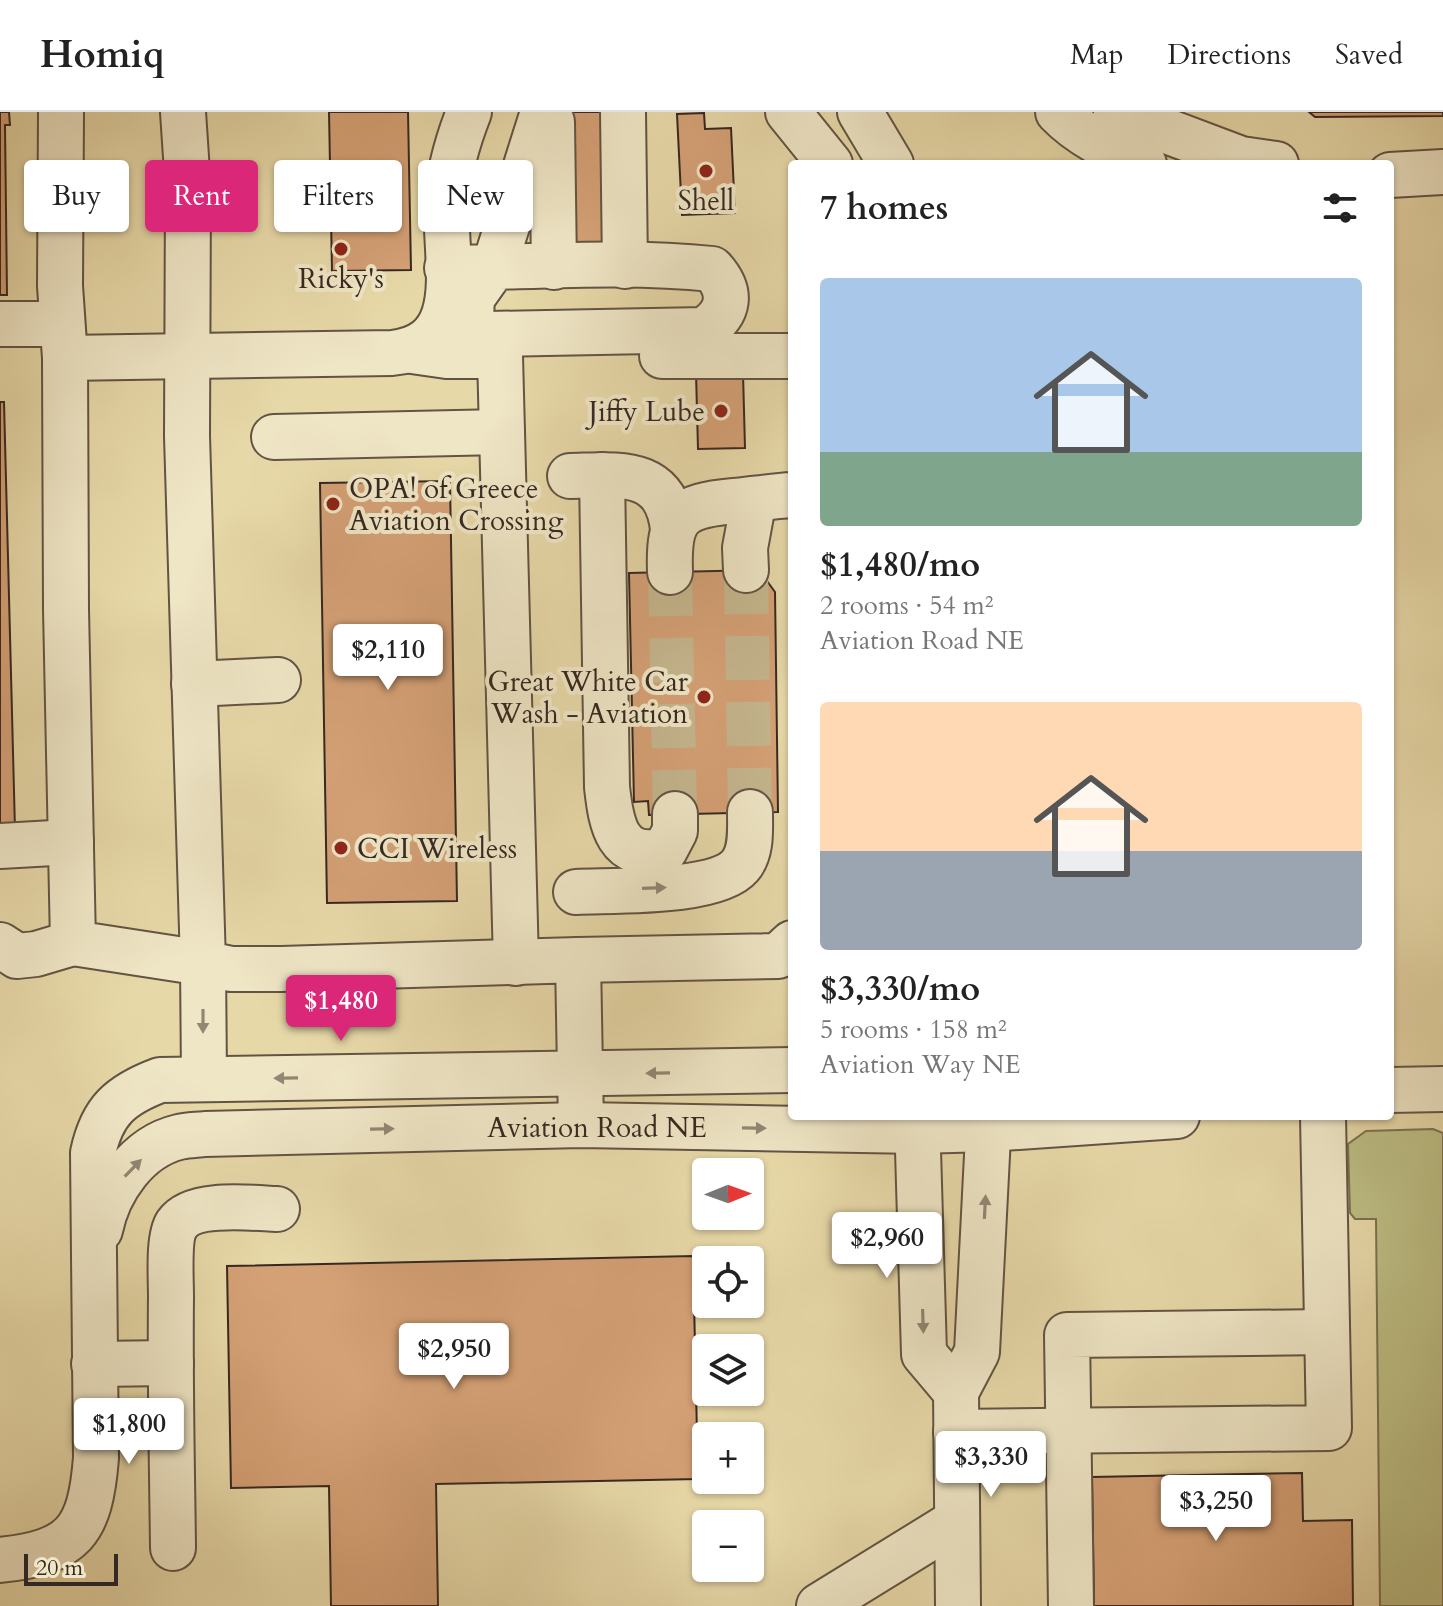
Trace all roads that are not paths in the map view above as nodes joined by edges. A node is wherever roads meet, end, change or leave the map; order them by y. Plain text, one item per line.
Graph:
1 (61, 112) edge
2 (183, 112) edge
3 (469, 112) edge
4 (543, 112) edge
5 (552, 112) edge
6 (623, 112) edge
7 (788, 112) edge
8 (860, 112) edge
9 (1058, 112) edge
10 (1116, 112) edge
11 (455, 160) edge
12 (827, 160) edge
13 (889, 160) edge
14 (1135, 160) edge
15 (1248, 160) edge
16 (1443, 172) edge
17 (1394, 175) edge
18 (533, 210) junction
19 (452, 232) edge
20 (513, 232) edge
21 (625, 266) junction
22 (554, 267) junction
23 (465, 283) junction
24 (0, 324) edge
25 (64, 341) junction
26 (412, 351) junction
27 (500, 356) junction
28 (788, 356) edge
29 (187, 358) junction
30 (502, 432) junction
31 (274, 437) dead end
32 (773, 497) edge
33 (746, 570) tunnel mouth
34 (278, 680) dead end
35 (194, 684) junction
36 (750, 812) tunnel mouth
37 (675, 814) tunnel mouth
38 (71, 842) junction
39 (0, 846) edge
40 (576, 892) dead end
41 (73, 943) junction
42 (0, 945) edge
43 (788, 947) edge
44 (578, 960) junction
45 (203, 963) junction
46 (516, 963) junction
47 (788, 1070) edge
48 (579, 1075) junction
49 (204, 1078) junction
50 (1443, 1089) edge
51 (1394, 1090) edge
52 (1070, 1120) edge
53 (1323, 1120) edge
54 (989, 1123) edge
55 (917, 1124) edge
56 (581, 1125) junction
57 (277, 1209) dead end
58 (93, 1263) junction
59 (1326, 1332) junction
60 (171, 1363) junction
61 (94, 1364) junction
62 (956, 1412) junction
63 (1069, 1431) junction
64 (957, 1521) junction
65 (173, 1548) dead end
66 (0, 1560) edge
67 (819, 1606) edge
68 (958, 1606) edge
69 (1071, 1606) edge

1 - 25 street
2 - 29 street
3 - 11 street
4 - 18 street
5 - 18 street
6 - 21 street
7 - 12 street
8 - 13 street
9 - 14 street
10 - 15 street
16 - 17 street
18 - 22 street
19 - 23 street
20 - 23 street
21 - 22 street
21 - 23 street
22 - 23 street
23 - 26 street
24 - 25 street
25 - 29 street
25 - 38 street
26 - 27 street
26 - 29 street
27 - 28 street
27 - 30 street
29 - 35 street
30 - 31 street
30 - 46 street
32 - 33 street
32 - 37 street
34 - 35 street
35 - 45 street
40 -> 36 street
38 - 39 street
38 - 41 street
41 - 42 street
41 - 45 street
43 - 44 street
44 - 46 street
44 - 48 street
45 - 46 street
45 -> 49 street
47 -> 48 street, Aviation Road NE
48 -> 49 street, Aviation Road NE
48 - 56 street
49 - 58 street, Aviation Road NE
50 - 51 street
52 - 54 street, Aviation Road NE
53 - 59 street
54 - 55 street, Aviation Road NE
62 -> 54 street
56 -> 55 street, Aviation Road NE
55 -> 62 street
58 -> 56 street, Aviation Road NE
57 - 60 street
58 - 61 street, Aviation Road NE
59 - 63 street
59 - 63 street
60 - 61 street
60 - 65 street
61 - 66 street, Aviation Road NE
62 - 63 street
62 - 64 street
63 - 69 street
64 - 67 street
64 - 68 street

